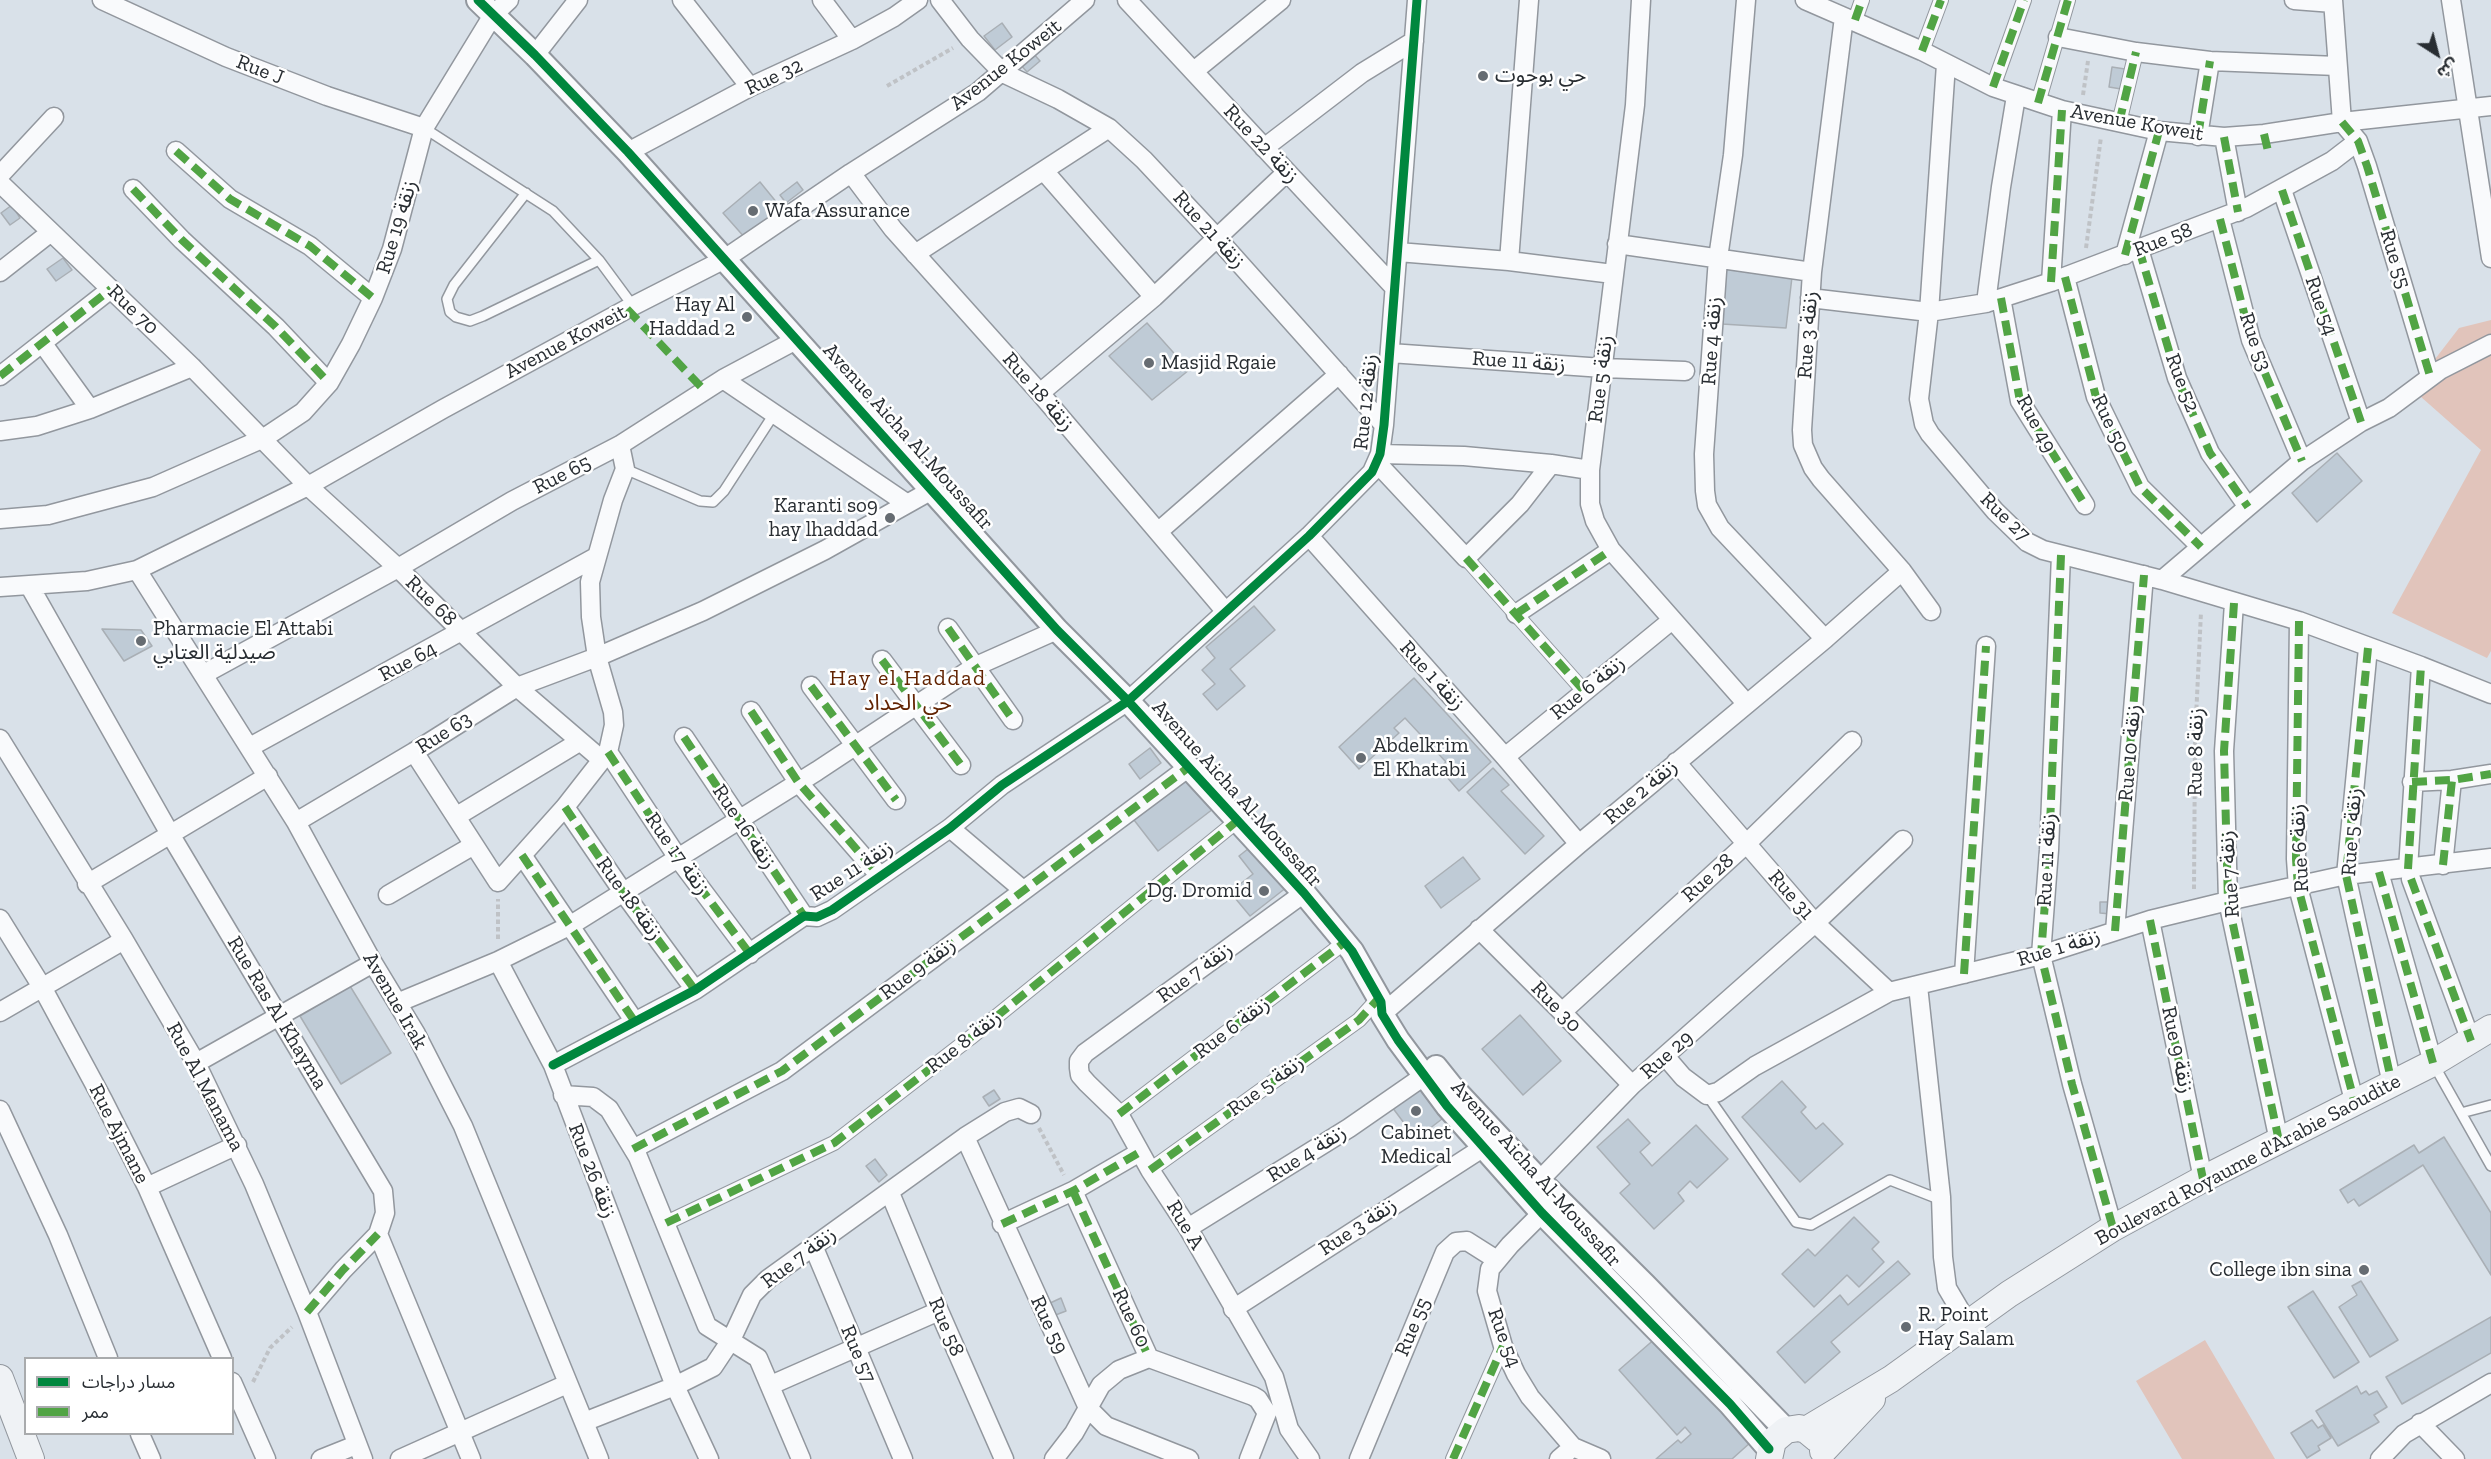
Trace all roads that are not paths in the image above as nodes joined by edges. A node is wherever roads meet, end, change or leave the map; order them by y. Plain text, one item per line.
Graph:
1 (102, 0) edge
2 (578, 0) edge
3 (682, 0) edge
4 (822, 0) edge
5 (918, 0) edge
6 (939, 0) edge
7 (1085, 0) edge
8 (1127, 0) edge
9 (1281, 0) edge
10 (1417, 0) edge
11 (1529, 0) edge
12 (1641, 0) edge
13 (1746, 0) edge
14 (1805, 0) edge
15 (1862, 0) edge
16 (1941, 0) edge
17 (2024, 0) edge
18 (2068, 0) edge
19 (2294, 0) edge
20 (2451, 0) edge
21 (2333, 1) edge
22 (493, 5) edge
23 (1850, 19) junction
24 (2058, 37) junction
25 (852, 40) junction
26 (1414, 41) junction
27 (1922, 51) junction
28 (2136, 52) junction
29 (535, 55) junction
30 (2210, 61) junction
31 (1946, 64) junction
32 (2337, 66) junction
33 (1194, 71) junction
34 (1003, 73) junction
35 (750, 87) junction
36 (1993, 87) junction
37 (2016, 96) junction
38 (2038, 103) junction
39 (2491, 106) edge
40 (2467, 108) junction
41 (2062, 110) junction
42 (54, 117) dead end
43 (2111, 121) junction
44 (2343, 122) junction
45 (424, 128) junction
46 (1109, 128) junction
47 (2159, 131) junction
48 (2198, 136) junction
49 (2224, 137) junction
50 (2358, 141) junction
51 (1264, 148) junction
52 (176, 151) dead end
53 (628, 152) junction
54 (1044, 171) junction
55 (1287, 172) junction
56 (850, 173) junction
57 (0, 175) edge
58 (0, 183) edge
59 (133, 189) dead end
60 (2282, 190) junction
61 (526, 193) junction
62 (2238, 212) junction
63 (2220, 219) junction
64 (51, 232) junction
65 (1216, 237) junction
66 (1617, 244) junction
67 (1398, 252) junction
68 (2132, 252) junction
69 (915, 254) junction
70 (1718, 258) junction
71 (2491, 258) edge
72 (598, 260) junction
73 (723, 260) junction
74 (1509, 261) junction
75 (0, 272) edge
76 (1812, 272) junction
77 (1613, 274) junction
78 (2058, 279) junction
79 (1394, 288) junction
80 (111, 290) junction
81 (1154, 297) junction
82 (373, 298) junction
83 (1810, 298) junction
84 (1993, 301) junction
85 (633, 306) junction
86 (1929, 312) junction
87 (796, 340) junction
88 (43, 344) junction
89 (2491, 344) edge
90 (1390, 353) junction
91 (192, 367) junction
92 (1604, 368) junction
93 (1685, 371) dead end
94 (1339, 374) junction
95 (0, 376) edge
96 (2430, 376) junction
97 (723, 379) junction
98 (329, 383) junction
99 (1040, 393) junction
100 (90, 409) junction
101 (774, 414) junction
102 (2361, 422) junction
103 (1384, 425) junction
104 (0, 431) edge
105 (266, 440) junction
106 (620, 445) junction
107 (1379, 458) junction
108 (284, 460) joint
109 (2302, 461) junction
110 (1551, 464) junction
111 (625, 469) junction
112 (1590, 470) junction
113 (308, 486) junction
114 (932, 490) junction
115 (906, 503) junction
116 (2085, 505) dead end
117 (2248, 507) junction
118 (0, 519) edge
119 (1159, 531) junction
120 (1309, 536) junction
121 (2201, 547) junction
122 (1611, 550) junction
123 (2061, 555) junction
124 (596, 557) junction
125 (1466, 558) junction
126 (398, 568) junction
127 (137, 570) junction
128 (1902, 571) junction
129 (2144, 576) junction
130 (2162, 579) junction
131 (28, 585) junction
132 (0, 587) edge
133 (2234, 603) junction
134 (1931, 611) dead end
135 (1226, 612) junction
136 (1515, 614) junction
137 (1672, 620) junction
138 (2299, 621) junction
139 (948, 628) dead end
140 (1057, 630) junction
141 (463, 632) junction
142 (1825, 639) junction
143 (1986, 646) dead end
144 (2368, 648) junction
145 (597, 657) junction
146 (882, 660) dead end
147 (2421, 666) junction
148 (974, 667) junction
149 (204, 674) junction
150 (811, 686) dead end
151 (517, 687) junction
152 (1584, 691) junction
153 (2491, 694) edge
154 (1128, 701) junction
155 (1746, 703) junction
156 (915, 705) junction
157 (751, 711) dead end
158 (1013, 720) dead end
159 (684, 737) dead end
160 (0, 739) edge
161 (1852, 741) dead end
162 (579, 742) junction
163 (855, 746) junction
164 (250, 747) junction
165 (414, 752) junction
166 (605, 756) junction
167 (1505, 757) junction
168 (1676, 762) junction
169 (961, 765) dead end
170 (1189, 767) junction
171 (2491, 774) edge
172 (268, 776) junction
173 (2452, 780) junction
174 (798, 782) junction
175 (2412, 782) junction
176 (896, 800) dead end
177 (565, 807) junction
178 (456, 816) junction
179 (740, 820) junction
180 (1237, 820) junction
181 (296, 822) junction
182 (950, 828) junction
183 (170, 834) junction
184 (1903, 840) dead end
185 (1579, 844) junction
186 (1746, 844) junction
187 (474, 845) junction
188 (522, 855) junction
189 (678, 858) junction
190 (2491, 858) edge
191 (2444, 865) junction
192 (2379, 872) junction
193 (2410, 874) junction
194 (879, 875) junction
195 (2346, 875) junction
196 (87, 884) junction
197 (2298, 887) junction
198 (1023, 890) junction
199 (623, 892) junction
200 (1304, 893) junction
201 (388, 895) dead end
202 (2228, 901) junction
203 (804, 916) junction
204 (0, 919) edge
205 (2150, 920) junction
206 (1815, 923) junction
207 (571, 925) junction
208 (1479, 929) junction
209 (2115, 931) junction
210 (124, 940) junction
211 (1345, 942) junction
212 (750, 954) junction
213 (2042, 955) junction
214 (498, 961) junction
215 (373, 963) junction
216 (1964, 974) junction
217 (1918, 986) junction
218 (42, 987) junction
219 (695, 990) junction
220 (1889, 992) junction
221 (397, 1003) junction
222 (1383, 1006) junction
223 (0, 1012) edge
224 (1562, 1012) junction
225 (279, 1017) junction
226 (635, 1022) junction
227 (2481, 1035) edge
228 (1085, 1053) joint
229 (1665, 1056) junction
230 (196, 1063) junction
231 (2433, 1063) junction
232 (554, 1065) junction
233 (1424, 1077) junction
234 (2392, 1084) junction
235 (1632, 1085) junction
236 (563, 1095) junction
237 (1707, 1095) junction
238 (2355, 1104) junction
239 (2491, 1105) edge
240 (0, 1110) edge
241 (1119, 1113) junction
242 (2462, 1113) junction
243 (1032, 1114) road end
244 (965, 1137) junction
245 (2279, 1141) junction
246 (237, 1144) junction
247 (1484, 1147) junction
248 (633, 1149) junction
249 (1140, 1152) junction
250 (2491, 1166) edge
251 (1150, 1170) junction
252 (2203, 1179) junction
253 (147, 1187) junction
254 (1532, 1187) junction
255 (1073, 1191) junction
256 (890, 1193) junction
257 (1941, 1197) junction
258 (1542, 1213) junction
259 (666, 1223) junction
260 (1002, 1224) junction
261 (1188, 1228) junction
262 (2113, 1228) junction
263 (378, 1234) junction
264 (814, 1248) junction
265 (1497, 1260) junction
266 (1233, 1309) junction
267 (939, 1311) junction
268 (307, 1312) junction
269 (1967, 1322) junction
270 (731, 1340) junction
271 (1503, 1346) junction
272 (856, 1349) junction
273 (107, 1357) edge
274 (221, 1357) edge
275 (1149, 1358) junction
276 (0, 1378) edge
277 (1891, 1379) junction
278 (2491, 1383) edge
279 (567, 1384) junction
280 (771, 1385) junction
281 (234, 1386) edge
282 (675, 1386) junction
283 (12, 1407) edge
284 (1088, 1408) junction
285 (1276, 1410) junction
286 (584, 1422) junction
287 (2420, 1423) junction
288 (460, 1433) junction
289 (140, 1435) edge
290 (1782, 1442) edge
291 (1573, 1447) junction
292 (359, 1452) edge
293 (1823, 1455) edge
294 (32, 1459) edge
295 (151, 1459) edge
296 (266, 1459) edge
297 (321, 1459) edge
298 (400, 1459) edge
299 (471, 1459) edge
300 (599, 1459) edge
301 (709, 1459) edge
302 (801, 1459) edge
303 (903, 1459) edge
304 (1004, 1459) edge
305 (1054, 1459) edge
306 (1188, 1459) edge
307 (1250, 1459) edge
308 (1310, 1459) edge
309 (1359, 1459) edge
310 (1453, 1459) edge
311 (1559, 1459) edge
312 (1601, 1459) edge
313 (2380, 1459) edge
314 (2455, 1459) edge

1 - 45 street, Rue J
2 - 29 street
3 - 35 street
4 - 25 street
5 - 25 street, Rue 32
6 - 34 street, Rue 21 زنقة
7 - 34 street, Avenue Koweit
8 - 33 street, Rue 22 زنقة
9 - 33 street
10 - 26 street, Rue 12 زنقة
11 - 74 street
12 - 66 street, Rue 5 زنقة
13 - 70 street, Rue 4 زنقة
14 - 23 street, Avenue Koweit
15 - 23 street
16 - 27 street
17 - 36 street
18 - 24 street
19 - 21 street
20 - 40 street
21 - 32 street
22 - 29 street, Avenue Aicha Al-Moussafir
22 - 45 street, Rue 19 زنقة
23 - 27 street, Avenue Koweit
23 - 76 street, Rue 3 زنقة
24 - 28 street
24 - 38 street
25 - 35 street, Rue 32
26 - 51 street
26 - 67 street, Rue 12 زنقة
27 - 31 street, Avenue Koweit
28 - 30 street
28 - 43 street
29 - 53 street, Avenue Aicha Al-Moussafir
30 - 32 street
30 - 48 street
31 - 36 street, Avenue Koweit
31 - 86 street, Rue 27
32 - 44 street
33 - 51 street, Rue 22 زنقة
34 - 46 street, Rue 21 زنقة
34 - 56 street, Avenue Koweit
35 - 53 street, Rue 32
36 - 37 street, Avenue Koweit
37 - 38 street, Avenue Koweit
37 - 84 street, Rue 49
38 - 41 street, Avenue Koweit
39 - 40 street, Avenue Koweit
40 - 44 street, Avenue Koweit
40 - 71 street
41 - 43 street, Avenue Koweit
41 - 78 street, Rue 50
42 - 57 street
43 - 47 street, Avenue Koweit
44 - 49 street, Avenue Koweit
44 - 50 street
45 - 61 lane
45 - 82 street, Rue 19 زنقة
46 - 54 street
46 - 65 street, Rue 21 زنقة
47 - 48 street, Avenue Koweit
47 - 68 street
48 - 49 street, Avenue Koweit
49 - 62 street
50 - 60 street, Rue 58
50 - 96 street, Rue 55
51 - 55 street, Rue 22 زنقة
52 - 82 street
53 - 73 street, Avenue Aicha Al-Moussafir
54 - 69 street
54 - 81 street
55 - 65 street
55 - 79 street, Rue 22 زنقة
56 - 69 street, Rue 18 زنقة
56 - 73 street, Avenue Koweit
58 - 64 street, Rue 70
59 - 98 street
60 - 62 street, Rue 58
60 - 102 street, Rue 54
61 - 72 lane
61 - 72 lane
62 - 63 street, Rue 58
63 - 68 street, Rue 58
63 - 109 street, Rue 53
64 - 75 street
64 - 80 street, Rue 70
65 - 81 street
65 - 94 street, Rue 21 زنقة
66 - 70 street
66 - 77 street, Rue 5 زنقة
67 - 74 street
67 - 79 street, Rue 12 زنقة
68 - 78 street, Rue 58
68 - 117 street, Rue 52
69 - 99 street, Rue 18 زنقة
70 - 76 street
70 - 142 street, Rue 4 زنقة
72 - 85 lane
73 - 85 street, Avenue Koweit
73 - 87 street, Avenue Aicha Al-Moussafir
74 - 77 street
76 - 83 street, Rue 3 زنقة
77 - 92 street, Rue 5 زنقة
78 - 84 street, Rue 58
78 - 121 street, Rue 50
79 - 90 street, Rue 12 زنقة
80 - 88 street
80 - 91 street, Rue 70
81 - 99 street
82 - 98 street, Rue 19 زنقة
83 - 86 street, Rue 58
83 - 128 street, Rue 3 زنقة
84 - 86 street, Rue 58
84 - 116 street, Rue 49
85 - 113 street, Avenue Koweit
86 - 123 street, Rue 27
87 - 97 street, Rue 65
87 - 114 street, Avenue Aicha Al-Moussafir
88 - 95 street
88 - 100 street
89 - 96 street
90 - 92 street, Rue 11 زنقة
90 - 103 street, Rue 12 زنقة
91 - 100 street
91 - 105 street, Rue 70
92 - 93 street, Rue 11 زنقة
92 - 112 street, Rue 5 زنقة
94 - 103 street, Rue 21 زنقة
94 - 119 street
96 - 102 street
97 - 101 street
97 - 106 street, Rue 65
98 - 105 street, Rue 19 زنقة
99 - 119 street, Rue 18 زنقة
100 - 104 street
101 - 111 lane
101 - 115 street
102 - 109 street
103 - 107 street, Rue 12 زنقة
105 - 108 street, Rue 70
105 - 118 street, Rue 19 زنقة
106 - 111 street
106 - 126 street, Rue 65
107 - 110 street
107 - 120 street, Rue 12 زنقة
107 - 125 street
108 - 113 street, Rue 68
109 - 117 street
110 - 112 street
110 - 125 street
111 - 124 street
112 - 122 street, Rue 5 زنقة
113 - 126 street, Rue 68
113 - 127 street, Avenue Koweit
114 - 115 street, Rue 63
114 - 140 street, Avenue Aicha Al-Moussafir
115 - 145 street, Rue 63
117 - 121 street
119 - 135 street, Rue 18 زنقة
120 - 135 street, Rue 12 زنقة
120 - 167 street, Rue 1 زنقة
121 - 130 street
122 - 136 street
122 - 137 street, Rue 5 زنقة
123 - 129 street, Rue 27
123 - 213 street, Rue 11 زنقة
124 - 141 street, Rue 64
124 - 145 street
125 - 136 street
126 - 141 street, Rue 68
126 - 149 street, Rue 65
127 - 131 street, Avenue Koweit
127 - 149 street, Avenue Irak
128 - 134 street, Rue 3 زنقة
128 - 142 street, Rue 2 زنقة
129 - 130 street, Rue 27
129 - 209 street, Rue 10 زنقة
130 - 133 street, Rue 27
131 - 132 street, Avenue Koweit
131 - 183 street, Rue Ras Al Khayma
133 - 138 street, Rue 27
133 - 202 street, Rue 7 زنقة
135 - 154 street, Rue 12 زنقة
136 - 152 street
137 - 152 street, Rue 6 زنقة
137 - 155 street, Rue 5 زنقة
138 - 144 street, Rue 27
138 - 197 street, Rue 6 زنقة
139 - 148 street
140 - 148 street
140 - 154 street, Avenue Aicha Al-Moussafir
141 - 151 street, Rue 68
141 - 164 street, Rue 64
142 - 155 street, Rue 2 زنقة
143 - 216 street
144 - 147 street, Rue 27
144 - 195 street, Rue 5 زنقة
145 - 151 street, Rue 63
145 - 166 street
146 - 156 street
147 - 153 street, Rue 27
147 - 175 street
148 - 156 street
148 - 158 street
149 - 164 street, Avenue Irak
150 - 163 street
151 - 162 street, Rue 68
151 - 165 street, Rue 63
152 - 167 street, Rue 6 زنقة
154 - 170 street, Avenue Aicha Al-Moussafir
154 - 182 street, Rue 11 زنقة
155 - 168 street, Rue 2 زنقة
156 - 163 street
156 - 169 street
157 - 174 street
159 - 179 street, Rue 16 زنقة
160 - 196 street, Rue Al Manama
161 - 186 street, Rue 28
162 - 166 street, Rue 17 زنقة
162 - 178 street
163 - 174 street
163 - 176 street
164 - 172 street, Avenue Irak
165 - 178 street
165 - 181 street, Rue 63
166 - 177 street
166 - 189 street, Rue 17 زنقة
167 - 185 street, Rue 1 زنقة
168 - 185 street, Rue 2 زنقة
168 - 186 street, Rue 31
170 - 180 street, Avenue Aicha Al-Moussafir
170 - 198 street, Rue 9 زنقة
171 - 173 street
172 - 181 street, Avenue Irak
172 - 183 street
173 - 175 street
173 - 191 street
174 - 179 street
174 - 194 street
175 - 193 street
177 - 188 street
177 - 199 street, Rue 18 زنقة
178 - 187 street
179 - 189 street
179 - 203 street, Rue 16 زنقة
180 - 200 street, Avenue Aicha Al-Moussafir
180 - 259 street, Rue 8 زنقة
181 - 215 street, Avenue Irak
182 - 194 street, Rue 11 زنقة
182 - 198 street
183 - 196 street
183 - 225 street, Rue Ras Al Khayma
184 - 206 street, Rue 29
185 - 208 street, Rue 2 زنقة
186 - 206 street, Rue 31
186 - 224 street, Rue 28
187 - 188 street
187 - 201 street
188 - 207 street
189 - 199 street
189 - 212 street, Rue 17 زنقة
190 - 191 street, Rue 1 زنقة
191 - 193 street, Rue 1 زنقة
192 - 193 street, Rue 1 زنقة
192 - 195 street, Rue 1 زنقة
192 - 231 street
193 - 227 street
194 - 203 street, Rue 11 زنقة
195 - 197 street, Rue 1 زنقة
195 - 234 street, Rue 5 زنقة
196 - 210 street, Rue Al Manama
197 - 202 street, Rue 1 زنقة
197 - 238 street, Rue 6 زنقة
198 - 248 street, Rue 9 زنقة
199 - 207 street
199 - 219 street, Rue 18 زنقة
200 - 211 street, Avenue Aicha Al-Moussafir
200 - 228 street, Rue 7 زنقة
202 - 205 street, Rue 1 زنقة
202 - 245 street, Rue 7 زنقة
203 - 212 street, Rue 11 زنقة
204 - 218 street, Rue Ajmane
205 - 209 street, Rue 1 زنقة
205 - 252 street, Rue 9 زنقة
206 - 220 street, Rue 31
206 - 229 street, Rue 29
207 - 214 street
207 - 226 street
208 - 222 street, Rue 2 زنقة
208 - 224 street, Rue 30
209 - 213 street, Rue 1 زنقة
210 - 218 street
210 - 230 street, Rue Al Manama
211 - 222 street, Avenue Aicha Al-Moussafir
211 - 241 street, Rue 6 زنقة
212 - 219 street, Rue 11 زنقة
213 - 216 street, Rue 1 زنقة
213 - 262 street, Rue 11 زنقة
214 - 221 street
214 - 232 street, Rue 26 زنقة
215 - 221 street, Avenue Irak
215 - 225 street
216 - 217 street, Rue 1 زنقة
217 - 220 street, Rue 1 زنقة
217 - 257 street
218 - 223 street
218 - 253 street, Rue Ajmane
219 - 226 street, Rue 11 زنقة
220 - 237 street, Rue 1 زنقة
221 - 279 street, Avenue Irak
222 - 233 street, Avenue Aicha Al-Moussafir
222 - 251 street, Rue 5 زنقة
222 - 254 street, Avenue Aicha Al-Moussafir
224 - 235 street, Rue 30
225 - 230 street
225 - 263 street, Rue Ras Al Khayma
226 - 232 street, Rue 11 زنقة
227 - 231 main road, Boulevard Royaume d'Arabie Saoudite
228 - 241 street, Rue A
229 - 235 street, Rue 29
229 - 237 street
230 - 246 street, Rue Al Manama
231 - 234 main road, Boulevard Royaume d'Arabie Saoudite
231 - 242 lane
232 - 236 street, Rue 26 زنقة
233 - 247 street, Avenue Aicha Al-Moussafir
233 - 261 street, Rue 4 زنقة
234 - 238 main road, Boulevard Royaume d'Arabie Saoudite
235 - 254 street, Rue 29
236 - 248 street
236 - 282 street, Rue 26 زنقة
237 - 257 lane
238 - 245 main road, Boulevard Royaume d'Arabie Saoudite
239 - 242 lane
240 - 273 street
241 - 249 street, Rue A
242 - 250 lane
243 - 244 street, Rue 7 زنقة
244 - 256 street, Rue 7 زنقة
244 - 260 street, Rue 59
245 - 252 main road, Boulevard Royaume d'Arabie Saoudite
246 - 253 street
246 - 268 street, Rue Al Manama
247 - 254 street, Avenue Aicha Al-Moussafir
247 - 266 street, Rue 3 زنقة
248 - 259 street
249 - 251 street, Rue A
249 - 255 street
251 - 261 street, Rue A
252 - 262 main road, Boulevard Royaume d'Arabie Saoudite
253 - 274 street, Rue Ajmane
254 - 258 street, Avenue Aicha Al-Moussafir
254 - 290 street, Avenue Aicha Al-Moussafir
255 - 260 street
255 - 275 street, Rue 60
256 - 264 street, Rue 7 زنقة
256 - 267 street, Rue 58
257 - 269 street
258 - 265 street, Rue 54
258 - 290 street, Avenue Aicha Al-Moussafir
259 - 270 street
260 - 284 street, Rue 59
261 - 266 street, Rue A
262 - 269 main road, Boulevard Royaume d'Arabie Saoudite
263 - 268 street
263 - 288 street
264 - 270 street, Rue 7 زنقة
264 - 272 street, Rue 57
265 - 271 street, Rue 54
265 - 309 street, Rue 55
266 - 285 street, Rue A
267 - 272 street
267 - 304 street, Rue 58
268 - 292 street, Rue Al Manama
269 - 277 main road, Boulevard Royaume d'Arabie Saoudite
270 - 280 street
270 - 282 street, Rue 7 زنقة
271 - 291 street, Rue 54
271 - 310 street
272 - 280 street
272 - 303 street, Rue 57
275 - 284 street
275 - 285 street, Rue 60
276 - 283 main road
277 - 290 main road, Boulevard Royaume d'Arabie Saoudite
277 - 293 main road, Boulevard Royaume d'Arabie Saoudite
278 - 287 street
279 - 286 street, Avenue Irak
279 - 288 street
280 - 302 street
281 - 296 street
282 - 286 street, Rue 7 زنقة
282 - 301 street, Rue 26 زنقة
283 - 294 main road
284 - 305 street
284 - 306 street, Rue 59
285 - 307 street
285 - 308 street, Rue A
286 - 300 street, Avenue Irak
287 - 313 street
287 - 314 street
288 - 298 street
288 - 299 street
289 - 295 street
290 - 293 main road
291 - 311 street
291 - 312 street
292 - 297 street

